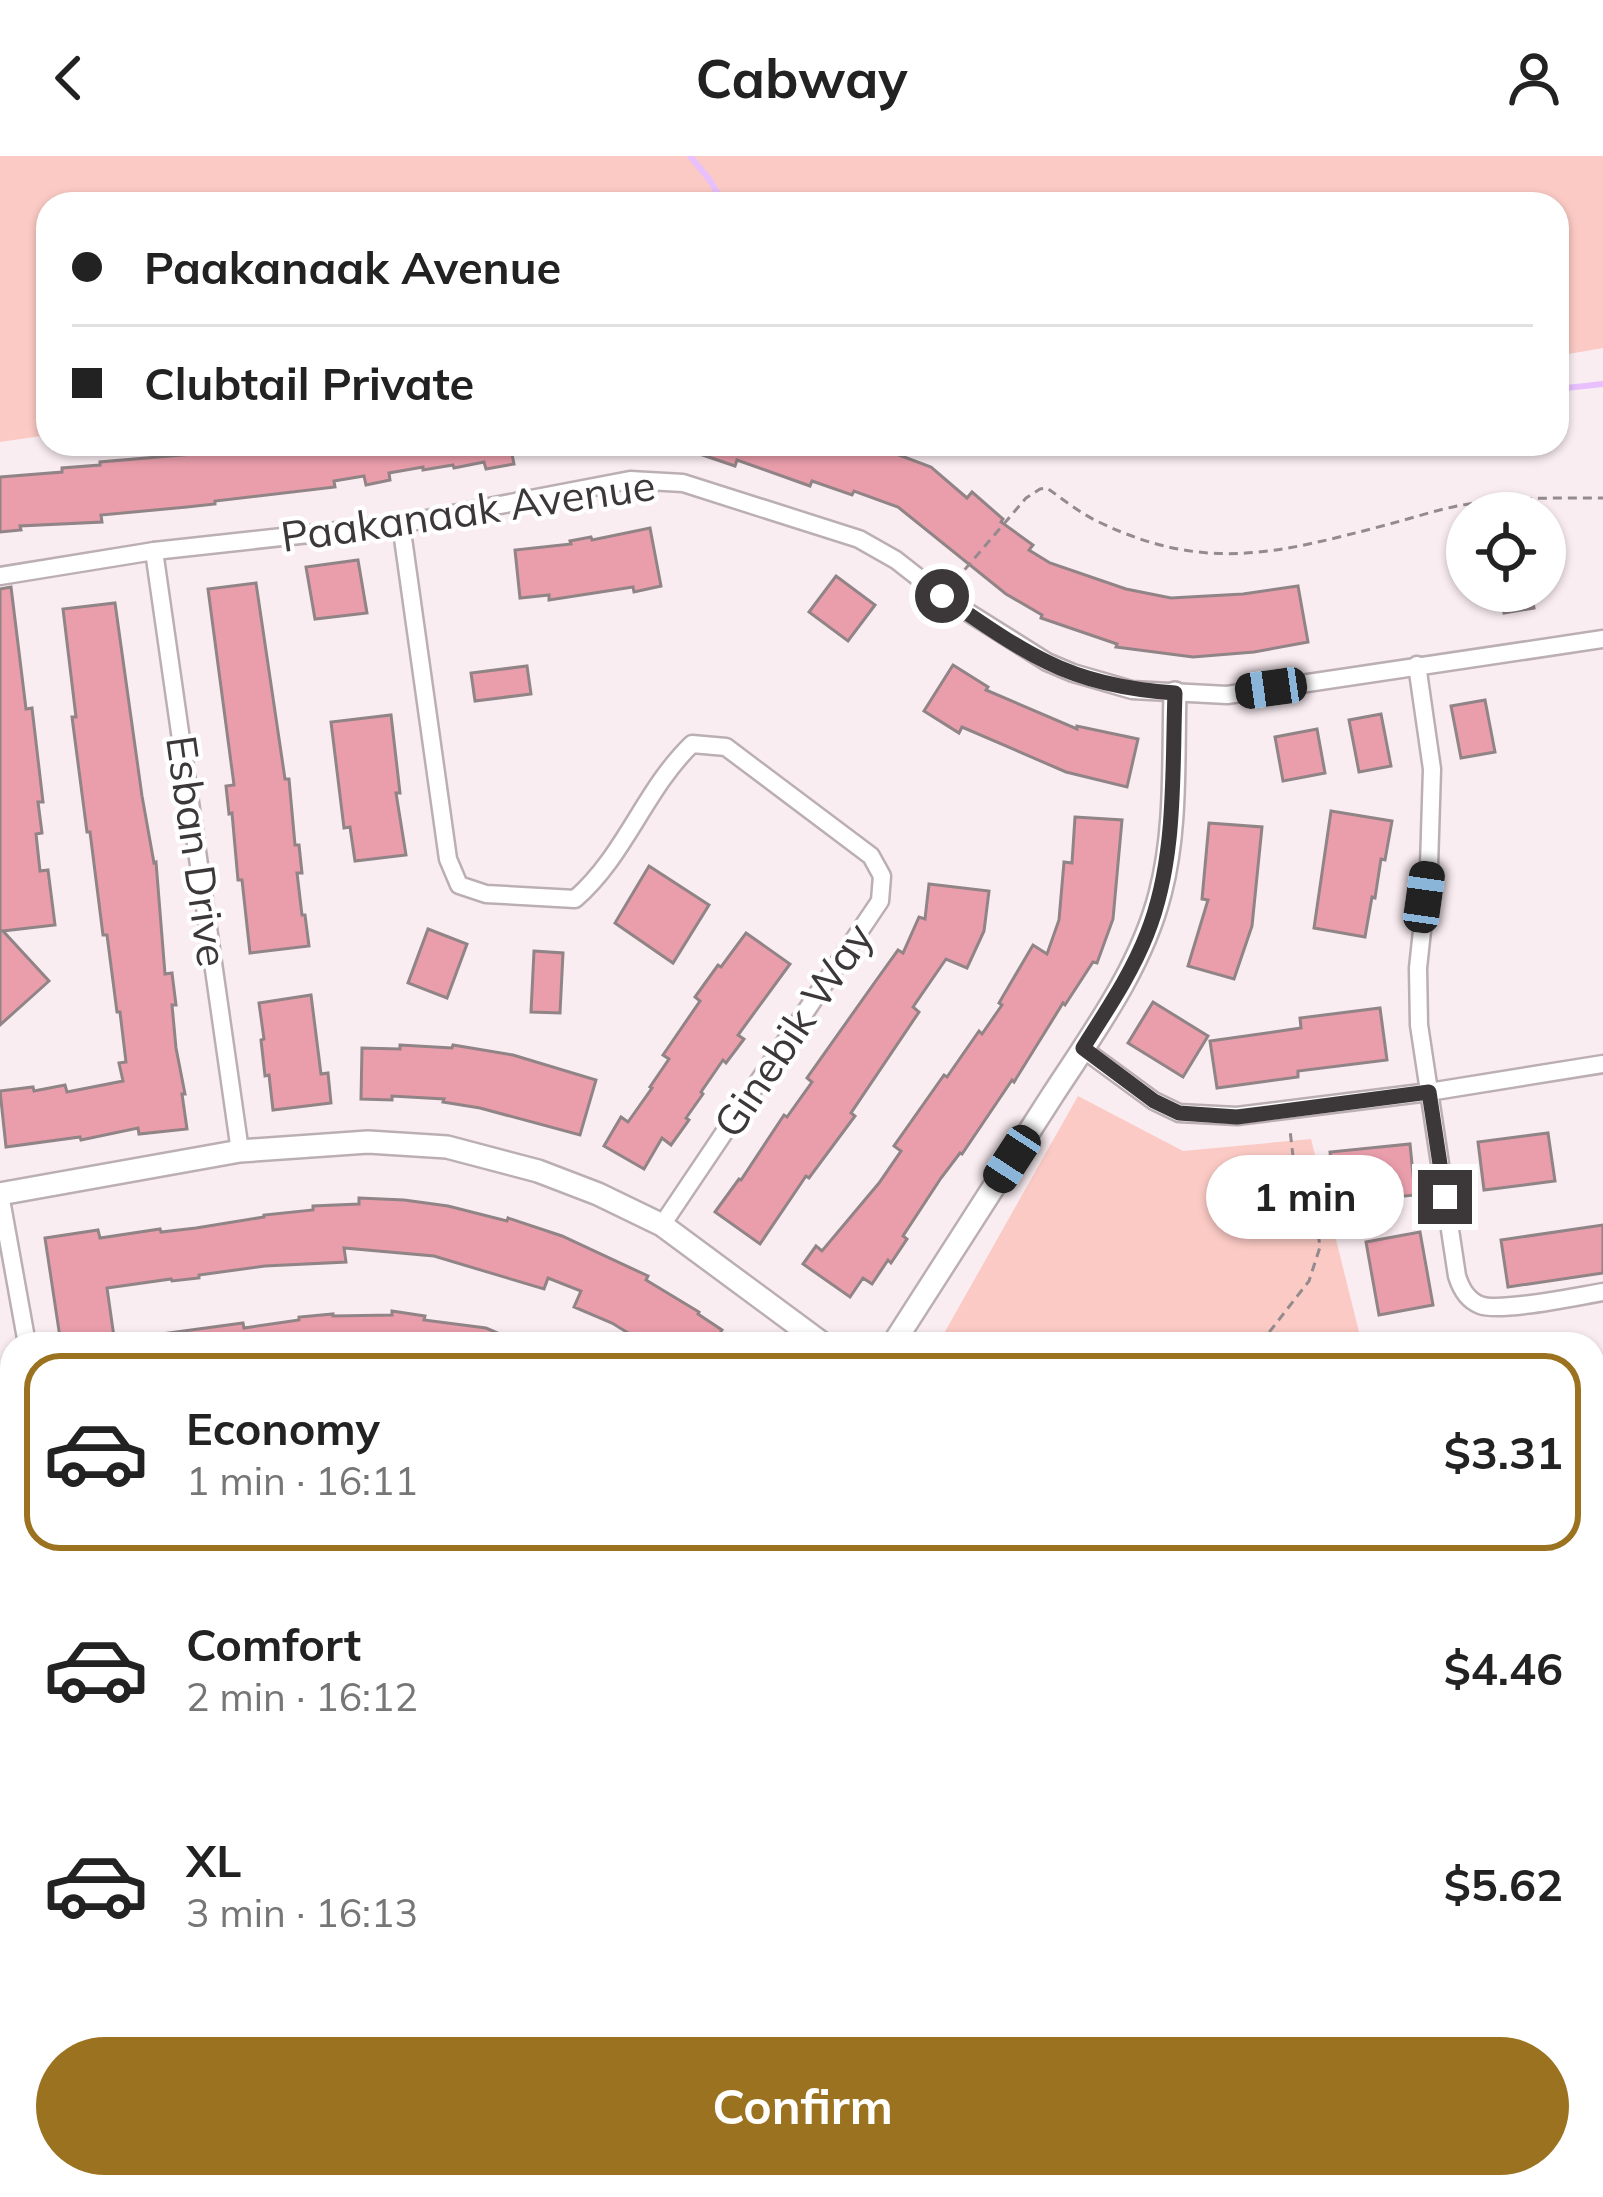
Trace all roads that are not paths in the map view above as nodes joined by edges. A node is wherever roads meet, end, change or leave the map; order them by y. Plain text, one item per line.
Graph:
1 (401, 524) junction
2 (154, 551) junction
3 (0, 576) edge
4 (1603, 639) edge
5 (1417, 665) junction
6 (1175, 693) junction
7 (1083, 1048) junction
8 (1603, 1064) edge
9 (1429, 1092) junction
10 (240, 1151) junction
11 (0, 1194) edge
12 (662, 1225) junction
13 (1603, 1292) edge
14 (25, 1332) edge
15 (807, 1332) edge
16 (901, 1332) edge

1 - 2 street, Paakanaak Avenue
1 - 6 street, Paakanaak Avenue
1 - 12 street, Ginebik Way
2 - 3 street, Paakanaak Avenue
2 - 10 street, Esban Drive
4 - 5 street, Paakanaak Avenue
5 - 6 street, Paakanaak Avenue
5 - 9 street
6 - 7 street
7 - 9 street
7 - 16 street
8 - 9 street
9 - 13 street
10 - 11 street
10 - 12 street
11 - 14 street
12 - 15 street

